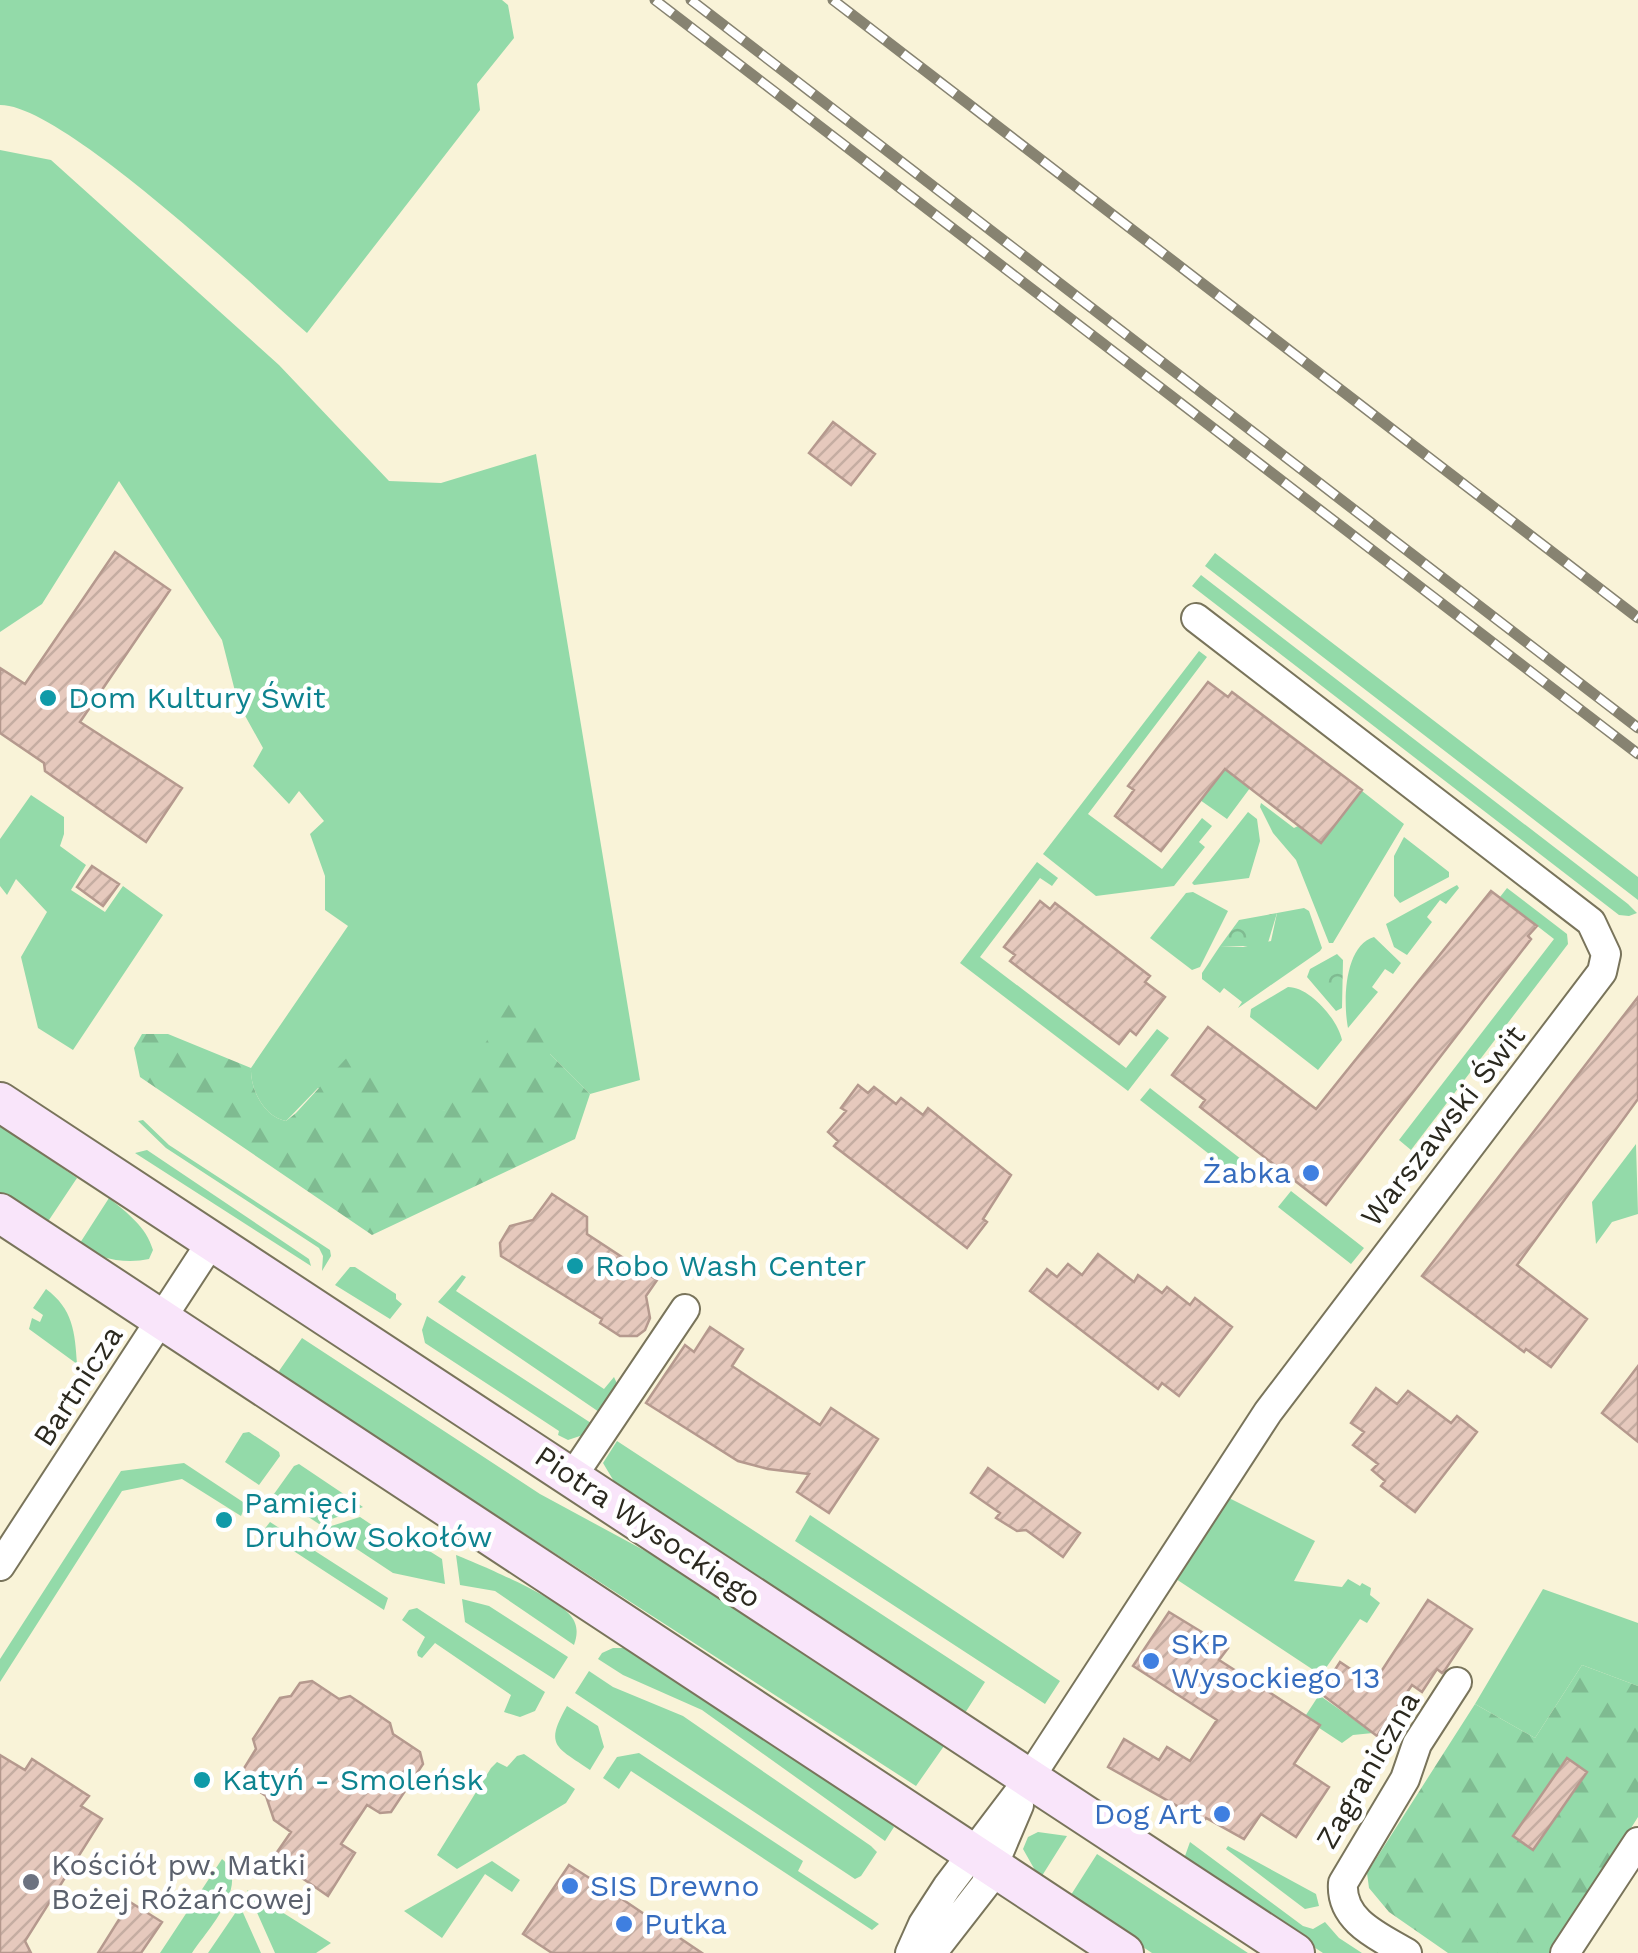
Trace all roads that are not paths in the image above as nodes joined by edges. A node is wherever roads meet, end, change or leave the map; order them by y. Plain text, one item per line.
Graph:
1 (1196, 618) dead end
2 (0, 1102) edge
3 (0, 1213) edge
4 (212, 1242) junction
5 (686, 1309) dead end
6 (160, 1320) junction
7 (572, 1476) junction
8 (0, 1566) edge
9 (1457, 1682) dead end
10 (1028, 1778) junction
11 (1638, 1842) edge
12 (982, 1860) junction
13 (910, 1953) edge
14 (932, 1953) edge
15 (1124, 1953) edge
16 (1295, 1953) edge
17 (1406, 1953) edge
18 (1565, 1953) edge

1 - 10 street, Warszawski Świt
2 - 4 main road, Piotra Wysockiego
3 - 6 main road
4 - 6 street, Bartnicza
4 - 7 main road, Piotra Wysockiego
5 - 7 street
6 - 8 street, Bartnicza
6 - 12 main road
7 - 10 main road, Piotra Wysockiego
9 - 17 street, Zagraniczna
10 - 12 street, Warszawski Świt
10 - 16 main road, Piotra Wysockiego
11 - 18 street
12 - 13 street
12 - 14 street
12 - 15 main road

